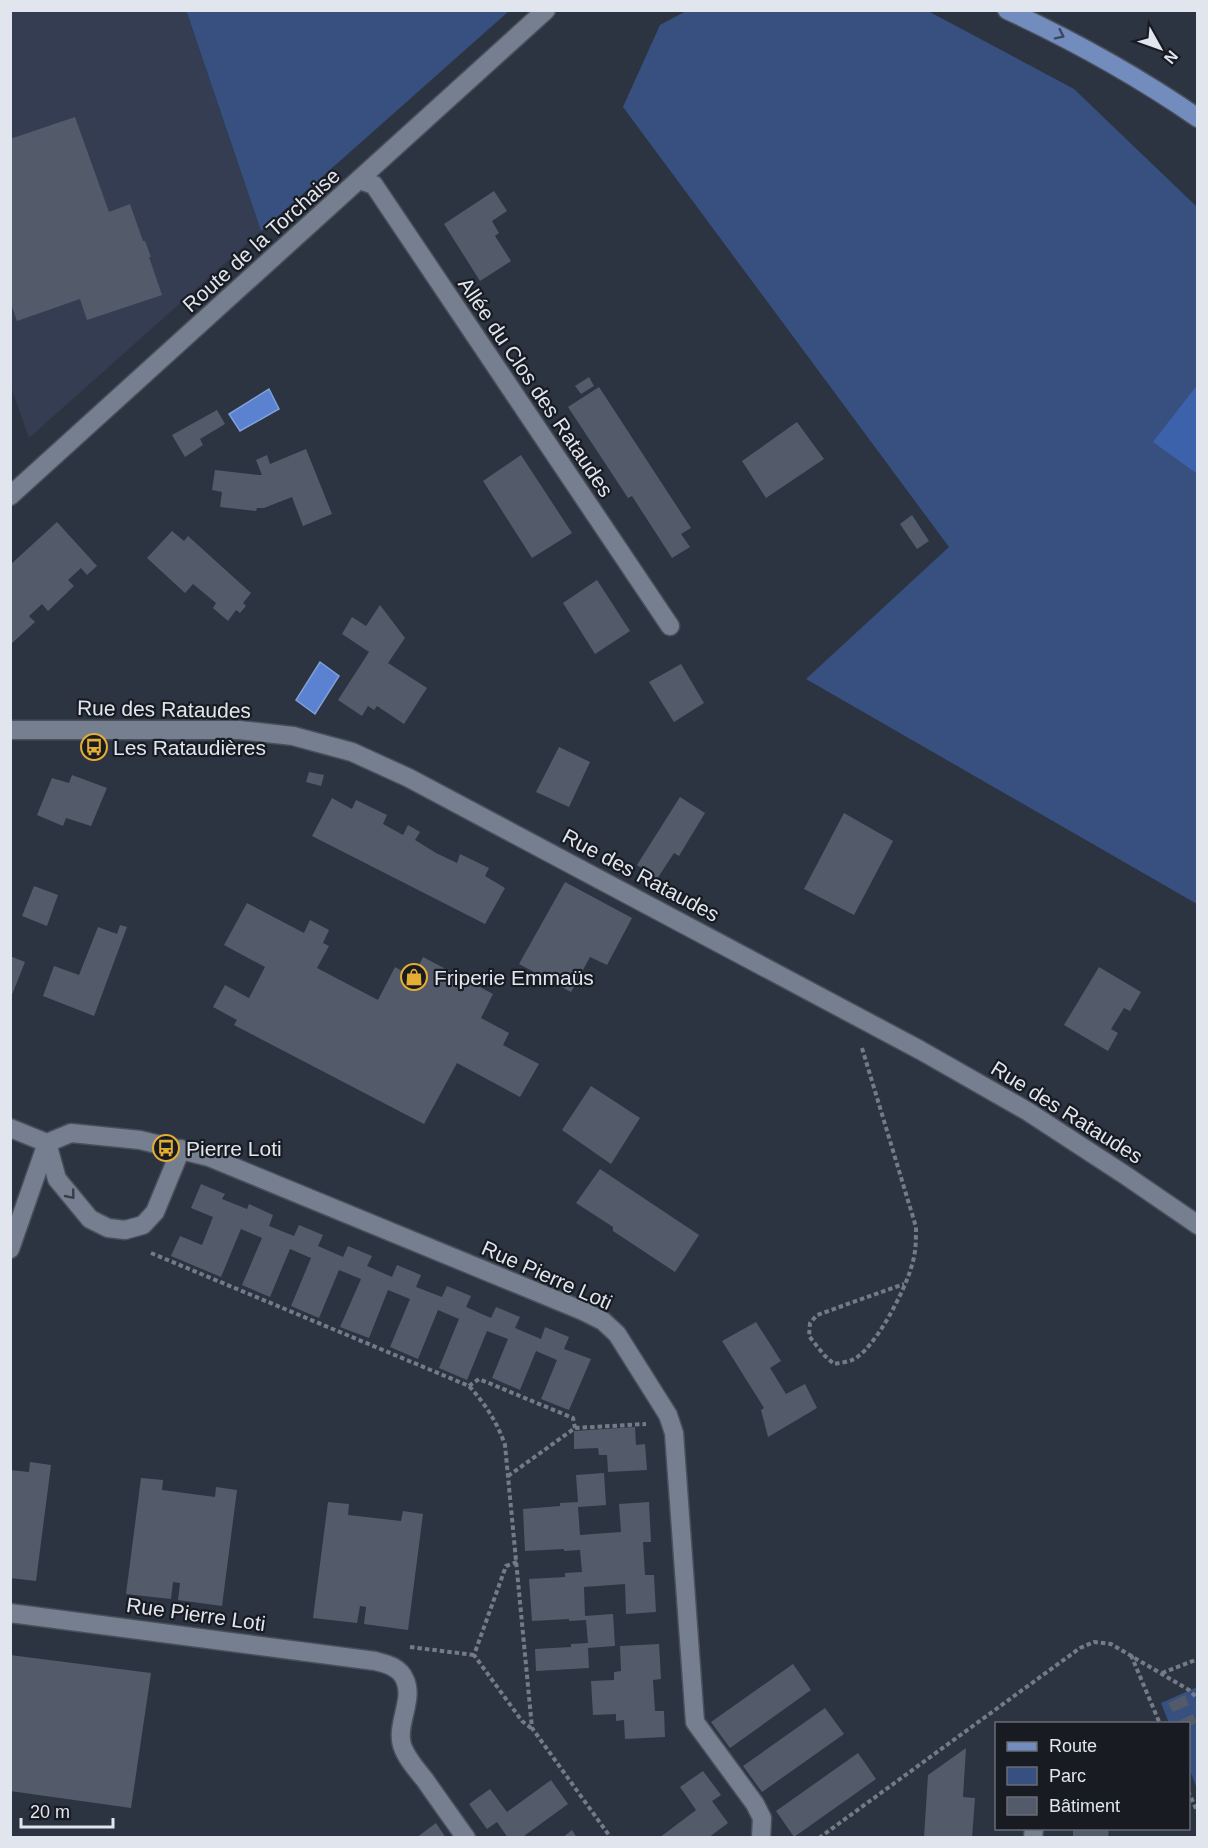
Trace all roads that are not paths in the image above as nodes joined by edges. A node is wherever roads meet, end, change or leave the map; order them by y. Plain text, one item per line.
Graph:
1 (1007, 10) edge
2 (546, 13) edge
3 (1197, 118) edge
4 (360, 180) junction
5 (10, 496) edge
6 (670, 626) dead end
7 (10, 730) edge
8 (10, 1128) edge
9 (47, 1143) junction
10 (181, 1149) junction
11 (1197, 1225) edge
12 (10, 1249) edge
13 (10, 1612) edge
14 (466, 1838) edge
15 (760, 1838) edge

1 -> 3 main road
2 - 4 street, Route de la Torchaise
4 - 5 street, Route de la Torchaise
4 - 6 street, Allée du Clos des Rataudes
7 - 11 street, Rue des Rataudes
8 - 9 street
9 - 10 street, Rue Pierre Loti
9 -> 10 street
9 - 12 street
10 - 15 street, Rue Pierre Loti
13 - 14 street, Rue Pierre Loti

